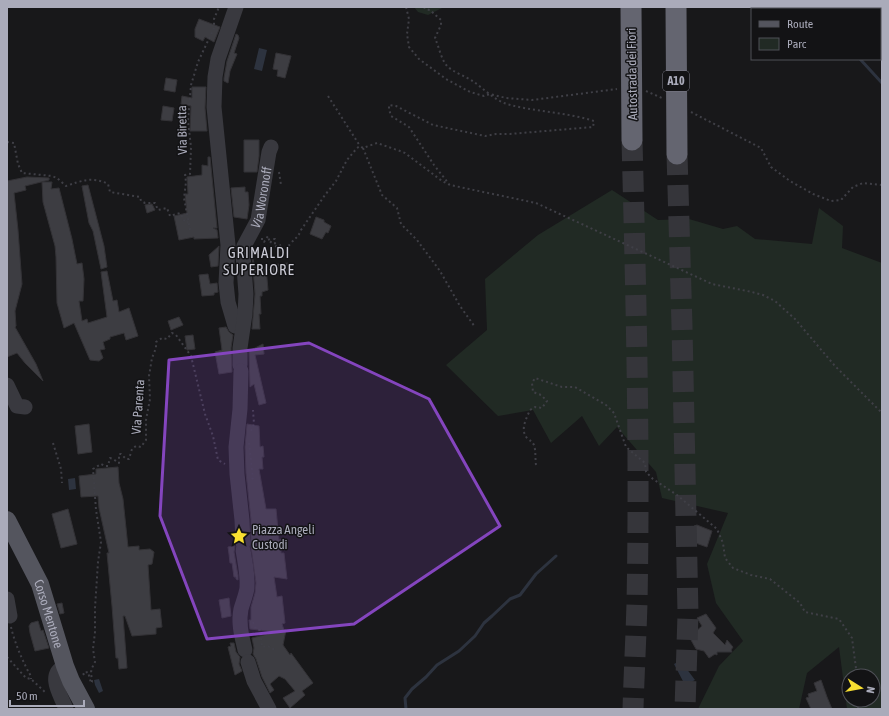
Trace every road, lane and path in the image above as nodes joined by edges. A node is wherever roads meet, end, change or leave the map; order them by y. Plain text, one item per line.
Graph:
1 (219, 7) edge
2 (236, 7) edge
3 (406, 7) edge
4 (424, 7) edge
5 (631, 7) edge
6 (676, 7) edge
7 (619, 89) dead end
8 (641, 91) dead end
9 (490, 94) junction
10 (328, 96) dead end
11 (668, 101) dead end
12 (686, 110) dead end
13 (632, 140) tunnel mouth
14 (7, 142) edge
15 (271, 147) dead end
16 (362, 147) junction
17 (677, 154) tunnel mouth
18 (450, 185) junction
19 (882, 185) edge
20 (188, 222) junction
21 (190, 230) dead end
22 (253, 230) junction
23 (475, 327) dead end
24 (237, 338) junction
25 (7, 385) edge
26 (253, 406) dead end
27 (25, 407) dead end
28 (882, 413) edge
29 (250, 434) dead end
30 (249, 441) dead end
31 (53, 443) dead end
32 (536, 465) dead end
33 (226, 467) dead end
34 (252, 480) dead end
35 (62, 483) dead end
36 (8, 526) edge
37 (7, 599) edge
38 (10, 616) joint
39 (252, 621) dead end
40 (277, 649) dead end
41 (7, 657) edge
42 (94, 662) dead end
43 (65, 666) junction
44 (856, 668) edge
45 (66, 709) edge
46 (86, 709) edge
47 (269, 709) edge

1 - 20 path, Via Biretta
2 - 24 street
3 - 9 path
4 - 9 path
5 - 13 highway, Autostrada dei Fiori, bridge
6 - 17 highway, A10, bridge
7 - 9 path
8 - 11 path
9 - 18 path
10 - 16 path
12 - 19 path
14 - 20 path
15 - 22 street, Via Woronoff
16 - 18 path
16 - 22 path
16 - 23 path
18 - 28 path
20 - 21 path, Via Biretta
22 - 24 street, Via Woronoff
24 - 47 street, Via Woronoff
25 - 27 street
26 - 29 path
30 - 34 path
31 - 35 path
32 - 44 path
33 - 42 path, Via Parenta
36 - 43 main road, Corso Mentone
37 - 38 street
38 - 41 path
39 - 40 path
43 - 45 street
43 - 46 main road, Corso Mentone

